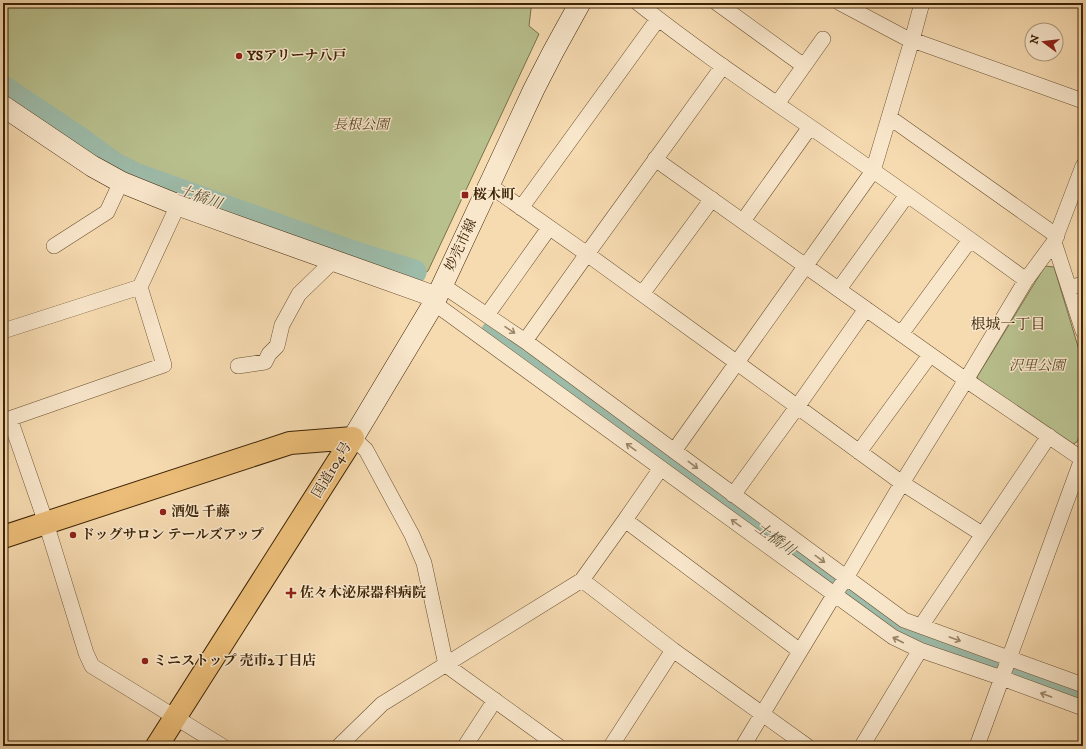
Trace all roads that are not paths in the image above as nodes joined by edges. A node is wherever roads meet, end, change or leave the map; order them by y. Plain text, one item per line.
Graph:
1 (580, 3) edge
2 (717, 3) edge
3 (840, 3) edge
4 (922, 3) edge
5 (643, 5) edge
6 (658, 19) junction
7 (823, 39) dead end
8 (912, 40) junction
9 (723, 66) junction
10 (804, 66) junction
11 (1083, 101) edge
12 (777, 104) junction
13 (3, 106) edge
14 (889, 117) junction
15 (810, 127) junction
16 (655, 159) junction
17 (1083, 168) edge
18 (873, 170) junction
19 (121, 182) junction
20 (489, 185) junction
21 (907, 195) junction
22 (712, 199) junction
23 (178, 205) junction
24 (521, 208) junction
25 (743, 221) junction
26 (549, 228) junction
27 (1055, 239) junction
28 (970, 240) junction
29 (54, 246) dead end
30 (587, 254) junction
31 (331, 260) junction
32 (806, 266) junction
33 (1026, 280) junction
34 (1076, 286) edge
35 (140, 287) junction
36 (839, 289) junction
37 (642, 294) junction
38 (437, 295) junction
39 (866, 308) junction
40 (487, 316) junction
41 (3, 331) edge
42 (1083, 331) edge
43 (901, 334) junction
44 (525, 341) junction
45 (930, 354) junction
46 (736, 362) junction
47 (238, 366) dead end
48 (966, 380) junction
49 (798, 407) junction
50 (7, 420) edge
51 (1049, 436) junction
52 (353, 438) junction
53 (674, 451) junction
54 (860, 452) junction
55 (1082, 457) edge
56 (661, 468) junction
57 (902, 484) junction
58 (733, 495) junction
59 (625, 520) junction
60 (46, 523) junction
61 (982, 534) junction
62 (3, 537) edge
63 (846, 578) junction
64 (582, 580) junction
65 (834, 595) junction
66 (921, 626) junction
67 (673, 650) junction
68 (920, 650) junction
69 (800, 651) junction
70 (1009, 658) junction
71 (446, 665) junction
72 (1002, 678) junction
73 (1083, 685) edge
74 (494, 700) junction
75 (1083, 708) edge
76 (763, 713) junction
77 (175, 717) junction
78 (157, 746) edge
79 (222, 746) edge
80 (339, 746) edge
81 (465, 746) edge
82 (558, 746) edge
83 (611, 746) edge
84 (743, 746) edge
85 (807, 746) edge
86 (862, 746) edge
87 (977, 746) edge

1 - 20 street, 妙売市線
2 - 10 street
3 - 8 street
4 - 8 street
5 - 6 street
6 - 9 street
6 - 24 street
7 - 10 street
8 - 11 street
8 - 14 street
9 - 12 street
9 - 16 street
10 - 12 street
12 - 15 street
13 - 19 street
14 - 18 street
14 - 27 street
15 - 18 street
15 - 25 street
16 - 22 street
16 - 30 street
17 - 27 street
18 - 21 street
18 - 32 street
19 - 23 street
19 - 29 street
20 - 24 street
20 - 38 street, 妙売市線
21 - 28 street
21 - 36 street
22 - 25 street
22 - 37 street
23 - 31 street
23 - 35 street
24 - 26 street
25 - 32 street
26 - 30 street
26 - 40 street
27 - 33 street
27 - 34 street
28 - 33 street
28 - 43 street
30 - 37 street
30 - 44 street
31 - 38 street
31 - 47 street
32 - 36 street
32 - 46 street
33 - 48 street
34 - 42 street
35 - 41 street
35 - 50 street
36 - 39 street
37 - 46 street
38 - 40 street
38 - 52 street, 妙売市線
56 -> 38 street
39 - 43 street
39 - 49 street
40 -> 44 street
43 - 45 street
44 - 53 street
45 - 48 street
45 - 54 street
46 - 49 street
46 - 53 street
48 - 51 street
48 - 57 street
49 - 54 street
49 - 58 street
50 - 60 street
51 - 55 street
51 - 61 street
52 - 60 highway, 国道104号
52 - 71 street
52 - 77 highway, 国道104号
53 -> 58 street
54 - 57 street
55 - 70 street
56 - 59 street
65 -> 56 street
57 - 61 street
57 - 63 street
58 -> 63 street
59 - 64 street
59 - 69 street
60 - 62 highway, 国道104号
60 - 77 street
61 - 66 street
63 - 65 street
63 - 66 street
64 - 67 street
64 - 71 street
68 -> 65 street
65 - 69 street
66 -> 70 street
67 - 76 street
67 - 83 street
68 - 72 street
68 - 86 street
69 - 76 street
70 - 72 street
70 - 73 street
71 - 74 street
71 - 80 street
75 -> 72 street
72 - 87 street
74 - 81 street
74 - 82 street
76 - 84 street
76 - 85 street
77 - 78 highway, 国道104号
77 - 79 street

